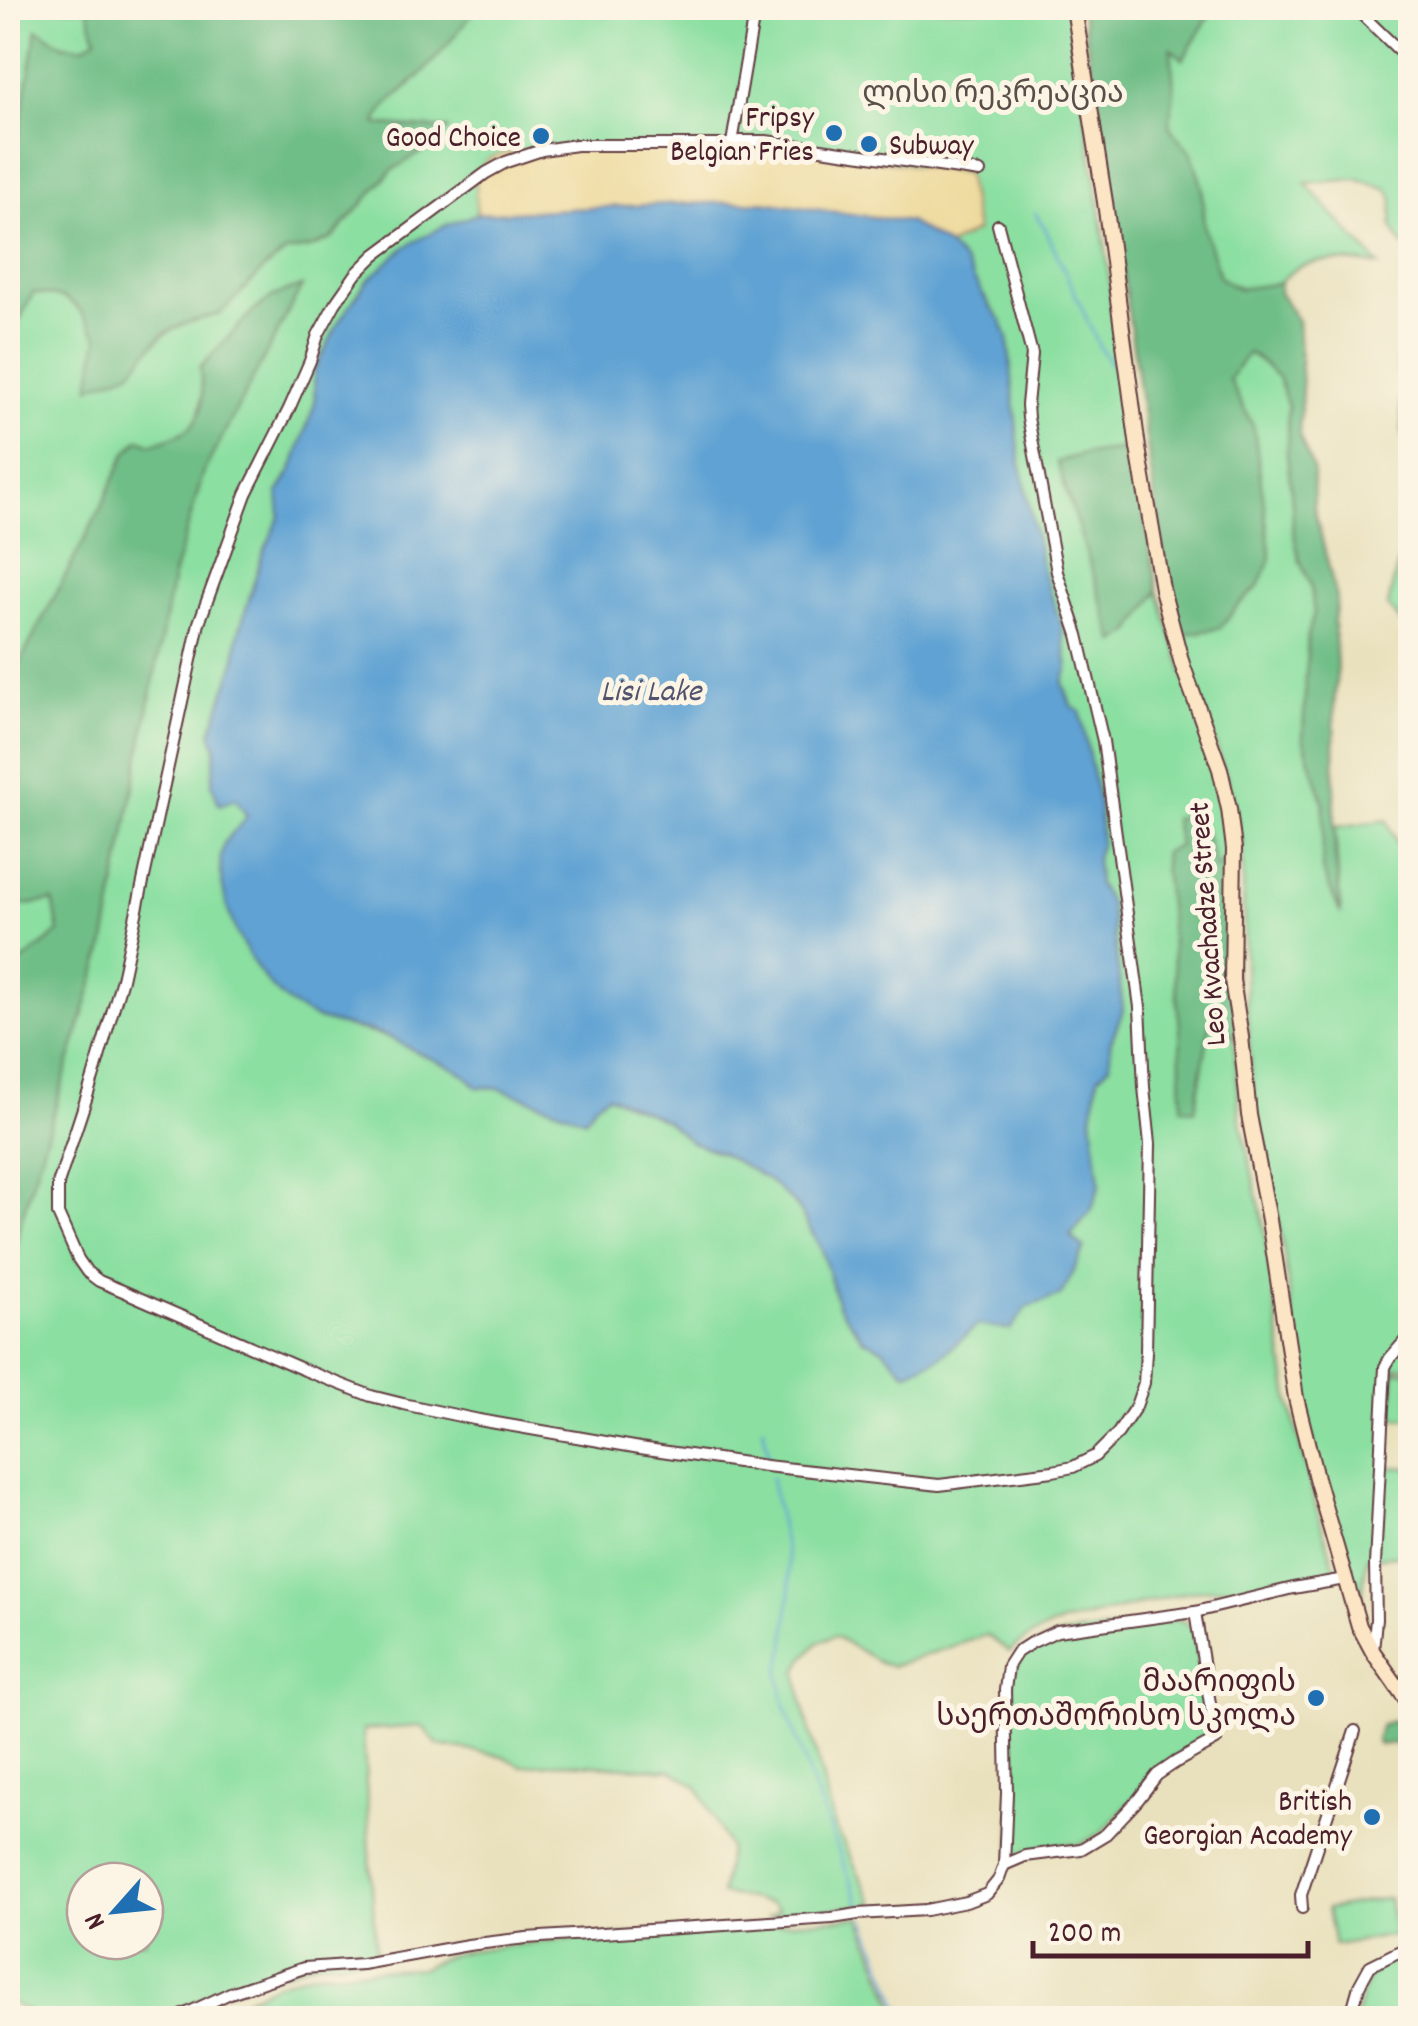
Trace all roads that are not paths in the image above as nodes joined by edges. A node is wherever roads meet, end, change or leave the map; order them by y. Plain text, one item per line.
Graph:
1 (755, 8) edge
2 (1074, 8) edge
3 (1354, 8) edge
4 (1410, 61) edge
5 (732, 142) junction
6 (980, 172) dead end
7 (998, 225) dead end
8 (1410, 1335) edge
9 (1346, 1578) junction
10 (1195, 1612) junction
11 (1373, 1652) junction
12 (1410, 1704) edge
13 (1355, 1731) dead end
14 (1004, 1865) junction
15 (1302, 1908) dead end
16 (1410, 1946) edge
17 (177, 2018) edge
18 (1350, 2018) edge

1 - 5 street
2 - 9 main road, Leo Kvachadze Street
3 - 4 street
5 - 6 street
5 - 7 street
8 - 11 street
9 - 10 street
9 - 11 main road, Leo Kvachadze Street
10 - 14 street
10 - 14 street
11 - 12 main road, Leo Kvachadze Street
13 - 15 street
14 - 17 street
16 - 18 street

